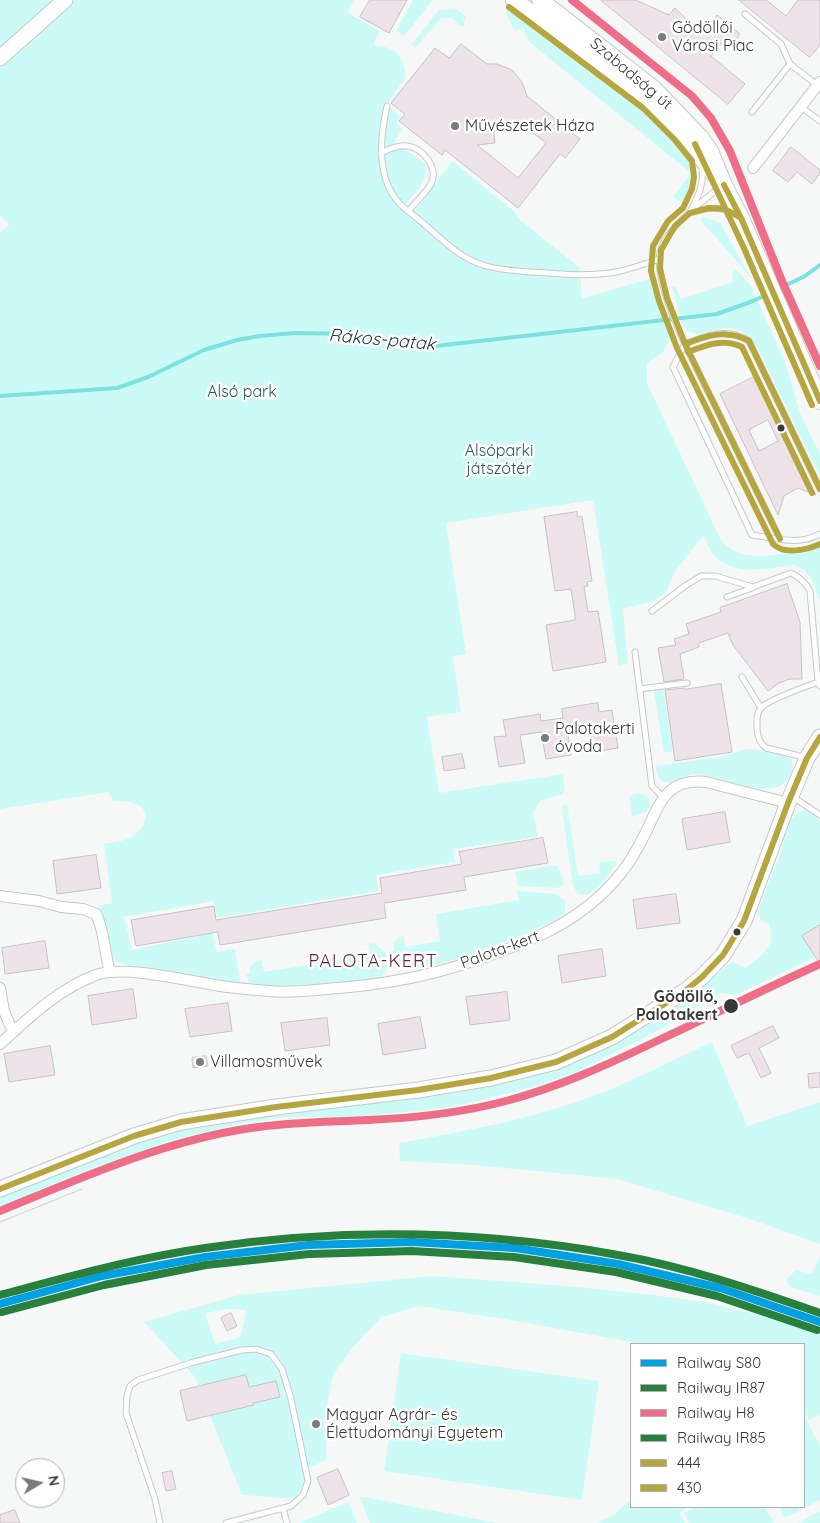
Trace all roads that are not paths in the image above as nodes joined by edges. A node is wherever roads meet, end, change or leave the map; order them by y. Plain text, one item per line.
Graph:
1 (65, 0) edge
2 (514, 0) edge
3 (540, 0) edge
4 (745, 14) dead end
5 (1, 54) edge
6 (790, 64) junction
7 (819, 83) edge
8 (387, 106) dead end
9 (800, 107) junction
10 (752, 112) dead end
11 (820, 121) edge
12 (381, 153) junction
13 (700, 158) junction
14 (753, 168) dead end
15 (724, 185) junction
16 (409, 211) junction
17 (690, 213) junction
18 (740, 218) junction
19 (659, 259) junction
20 (685, 344) junction
21 (820, 401) edge
22 (820, 489) edge
23 (820, 534) edge
24 (780, 539) junction
25 (752, 588) junction
26 (727, 597) dead end
27 (652, 611) dead end
28 (635, 652) dead end
29 (742, 677) dead end
30 (687, 683) dead end
31 (819, 684) edge
32 (639, 689) junction
33 (761, 708) junction
34 (820, 737) edge
35 (807, 758) junction
36 (663, 797) junction
37 (790, 799) junction
38 (820, 815) edge
39 (0, 896) edge
40 (110, 972) junction
41 (0, 988) edge
42 (13, 1032) junction
43 (0, 1044) edge
44 (0, 1189) edge
45 (283, 1509) junction
46 (160, 1523) edge
47 (226, 1523) edge
48 (287, 1523) edge

1 - 5 main road
2 - 13 main road, Szabadság út
3 - 15 main road, Szabadság út
4 - 6 lane
6 - 7 lane
6 - 10 lane
7 - 9 street
8 - 12 lane
9 - 11 lane
9 - 14 street
12 - 16 lane
12 - 16 lane
13 - 15 main road, Szabadság út
13 - 17 lane
15 - 17 lane
15 - 18 main road, Szabadság út
16 - 19 lane
17 - 18 lane
17 - 19 lane
18 - 21 main road, Szabadság út
19 - 20 lane
20 - 22 lane
20 - 24 lane
20 - 24 lane
23 - 24 lane
25 - 26 lane
25 - 27 lane
25 - 31 lane
28 - 32 lane
29 - 33 lane
30 - 32 lane
31 - 33 lane
32 - 36 lane
33 - 35 lane
34 - 35 main road
35 - 37 main road
36 - 37 street
36 - 40 street, Palota-kert
37 - 38 lane
37 - 44 main road
39 - 40 street
40 - 42 street, Palota-kert
41 - 42 street
42 - 43 street, Palota-kert
45 - 46 lane
45 - 47 lane
45 - 48 lane

